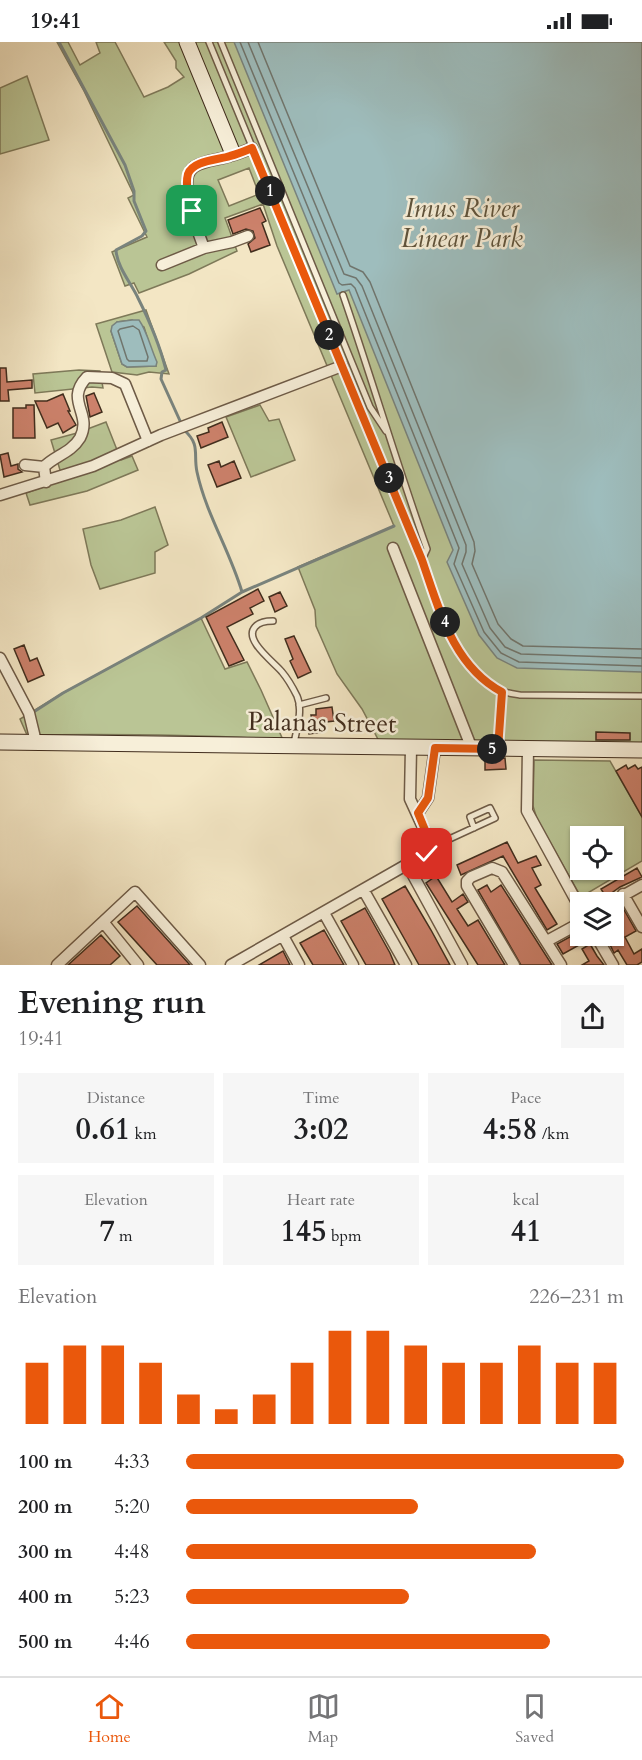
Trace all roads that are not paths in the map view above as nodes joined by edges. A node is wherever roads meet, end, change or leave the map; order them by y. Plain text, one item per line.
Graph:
1 (187, 42) edge
2 (209, 42) edge
3 (222, 42) edge
4 (252, 148) junction
5 (231, 149) dead end
6 (248, 236) dead end
7 (204, 248) junction
8 (162, 265) dead end
9 (343, 295) dead end
10 (342, 366) junction
11 (386, 431) junction
12 (148, 441) junction
13 (25, 465) dead end
14 (44, 467) junction
15 (46, 482) junction
16 (0, 495) edge
17 (393, 548) dead end
18 (422, 560) junction
19 (273, 621) dead end
20 (0, 658) edge
21 (502, 692) junction
22 (642, 696) edge
23 (326, 698) dead end
24 (299, 705) junction
25 (0, 742) edge
26 (36, 742) junction
27 (294, 745) junction
28 (411, 748) junction
29 (435, 748) junction
30 (472, 749) junction
31 (498, 749) junction
32 (528, 749) junction
33 (642, 750) edge
34 (418, 813) junction
35 (474, 828) junction
36 (432, 847) junction
37 (408, 866) junction
38 (642, 885) edge
39 (364, 891) junction
40 (571, 892) edge
41 (624, 894) edge
42 (624, 896) edge
43 (324, 913) junction
44 (104, 922) junction
45 (642, 927) edge
46 (570, 928) edge
47 (283, 936) junction
48 (547, 941) junction
49 (602, 946) edge
50 (243, 962) edge
51 (133, 963) edge
52 (57, 965) edge
53 (200, 965) edge
54 (231, 965) edge
55 (299, 965) edge
56 (353, 965) edge
57 (406, 965) edge
58 (462, 965) edge
59 (514, 965) edge
60 (561, 965) edge
61 (613, 965) edge

1 - 5 main road
2 - 4 lane
3 - 11 lane
4 - 7 street
4 - 10 lane
6 - 7 street
7 - 8 street
9 - 11 lane
10 - 12 street
10 - 18 lane
11 - 18 lane
12 - 14 street
12 - 15 street
13 - 14 street
14 - 15 street
15 - 16 street
17 - 30 street
18 - 21 lane
19 - 24 lane
20 - 26 street
21 - 22 lane
21 - 31 lane
23 - 24 lane
24 - 27 lane
25 - 26 main road, Palanas Street
26 - 27 main road, Palanas Street
27 - 28 main road, Palanas Street
28 - 29 main road, Palanas Street
28 - 34 street
29 - 30 main road, Palanas Street
29 - 34 street
30 - 31 main road, Palanas Street
31 - 32 main road, Palanas Street
32 - 33 main road, Palanas Street
32 - 40 street
34 - 36 street
35 - 35 lane
35 - 36 lane
36 - 37 street
37 - 39 street
37 - 58 street
38 - 41 street
39 - 43 street
39 - 57 street
42 - 45 street
43 - 47 street
43 - 56 street
44 - 51 street
44 - 52 street
44 - 53 street
46 - 48 street
47 - 50 street
47 - 55 street
48 - 59 street
48 - 60 street
49 - 61 street
50 - 54 street

